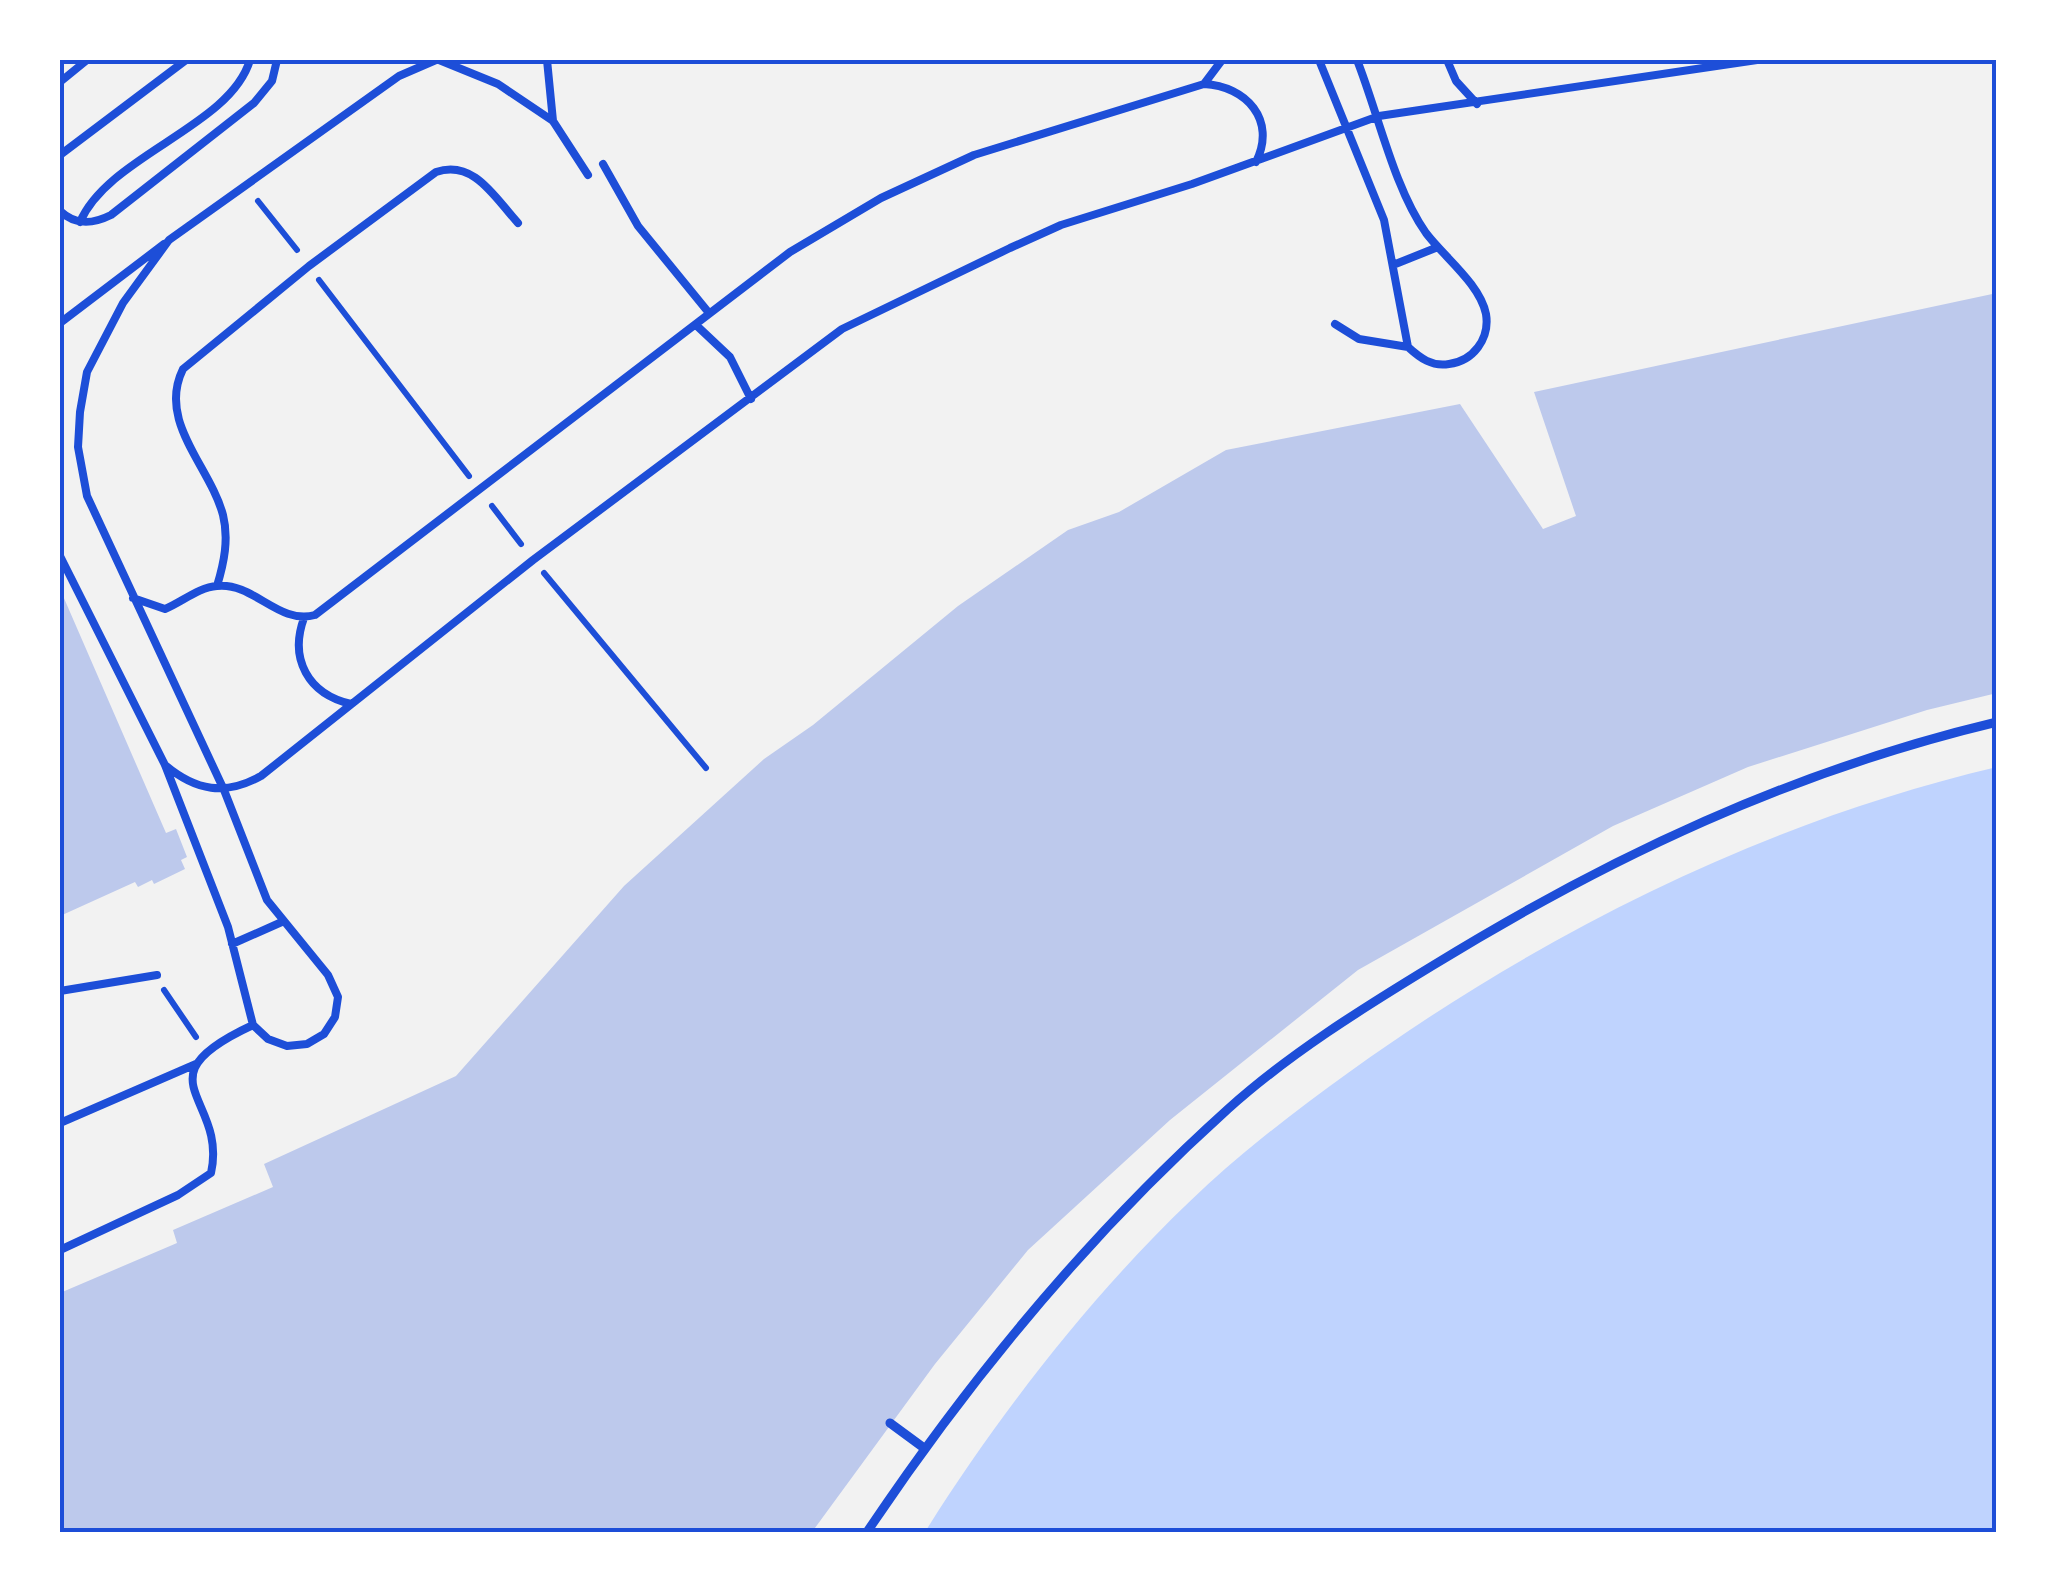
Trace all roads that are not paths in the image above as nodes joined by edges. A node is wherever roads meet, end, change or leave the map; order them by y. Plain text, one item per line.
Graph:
1 (86, 60) edge
2 (186, 60) edge
3 (250, 60) edge
4 (277, 60) edge
5 (437, 60) edge
6 (547, 60) edge
7 (1222, 60) edge
8 (1319, 60) edge
9 (1357, 60) edge
10 (1448, 60) edge
11 (1757, 60) edge
12 (60, 82) edge
13 (1204, 84) junction
14 (1477, 104) junction
15 (1379, 116) junction
16 (553, 121) junction
17 (1348, 125) junction
18 (60, 155) edge
19 (1256, 162) junction
20 (602, 164) dead end
21 (588, 176) dead end
22 (60, 211) edge
23 (80, 222) junction
24 (518, 223) dead end
25 (169, 240) junction
26 (1438, 247) junction
27 (1393, 265) junction
28 (710, 313) junction
29 (60, 323) edge
30 (1335, 324) dead end
31 (696, 325) junction
32 (1408, 347) junction
33 (751, 399) junction
34 (60, 556) edge
35 (217, 586) junction
36 (133, 598) junction
37 (304, 618) junction
38 (352, 704) junction
39 (1997, 722) edge
40 (165, 765) junction
41 (224, 790) junction
42 (284, 921) junction
43 (232, 944) junction
44 (156, 975) road end
45 (60, 990) edge
46 (254, 1025) junction
47 (196, 1064) junction
48 (60, 1123) edge
49 (60, 1250) edge
50 (890, 1423) dead end
51 (924, 1448) junction
52 (867, 1532) edge

1 - 12 lane
2 - 18 lane
3 - 23 lane
4 - 23 lane
5 - 16 lane
5 - 25 lane
6 - 16 lane
7 - 13 lane
8 - 17 lane
9 - 15 lane
10 - 14 lane
11 - 14 lane
13 - 19 lane
13 - 28 lane
14 - 15 lane
15 - 17 lane
15 - 26 lane
16 - 21 lane
17 - 19 lane
17 - 27 lane
19 - 33 lane
20 - 28 lane
22 - 23 lane
24 - 35 lane
25 - 29 lane
25 - 36 lane
26 - 27 lane
26 - 32 lane
27 - 32 lane
28 - 31 lane
30 - 32 lane
31 - 33 lane
31 - 37 lane
33 - 38 lane
34 - 40 lane
35 - 36 lane
35 - 37 lane
36 - 41 lane
37 - 38 lane
38 - 41 lane
39 - 51 street
40 - 41 lane
40 - 43 lane
41 - 42 lane
42 - 43 lane
42 - 46 lane
43 - 46 lane
44 - 45 lane
46 - 47 lane
47 - 48 lane
47 - 49 lane
50 - 51 street
51 - 52 street

